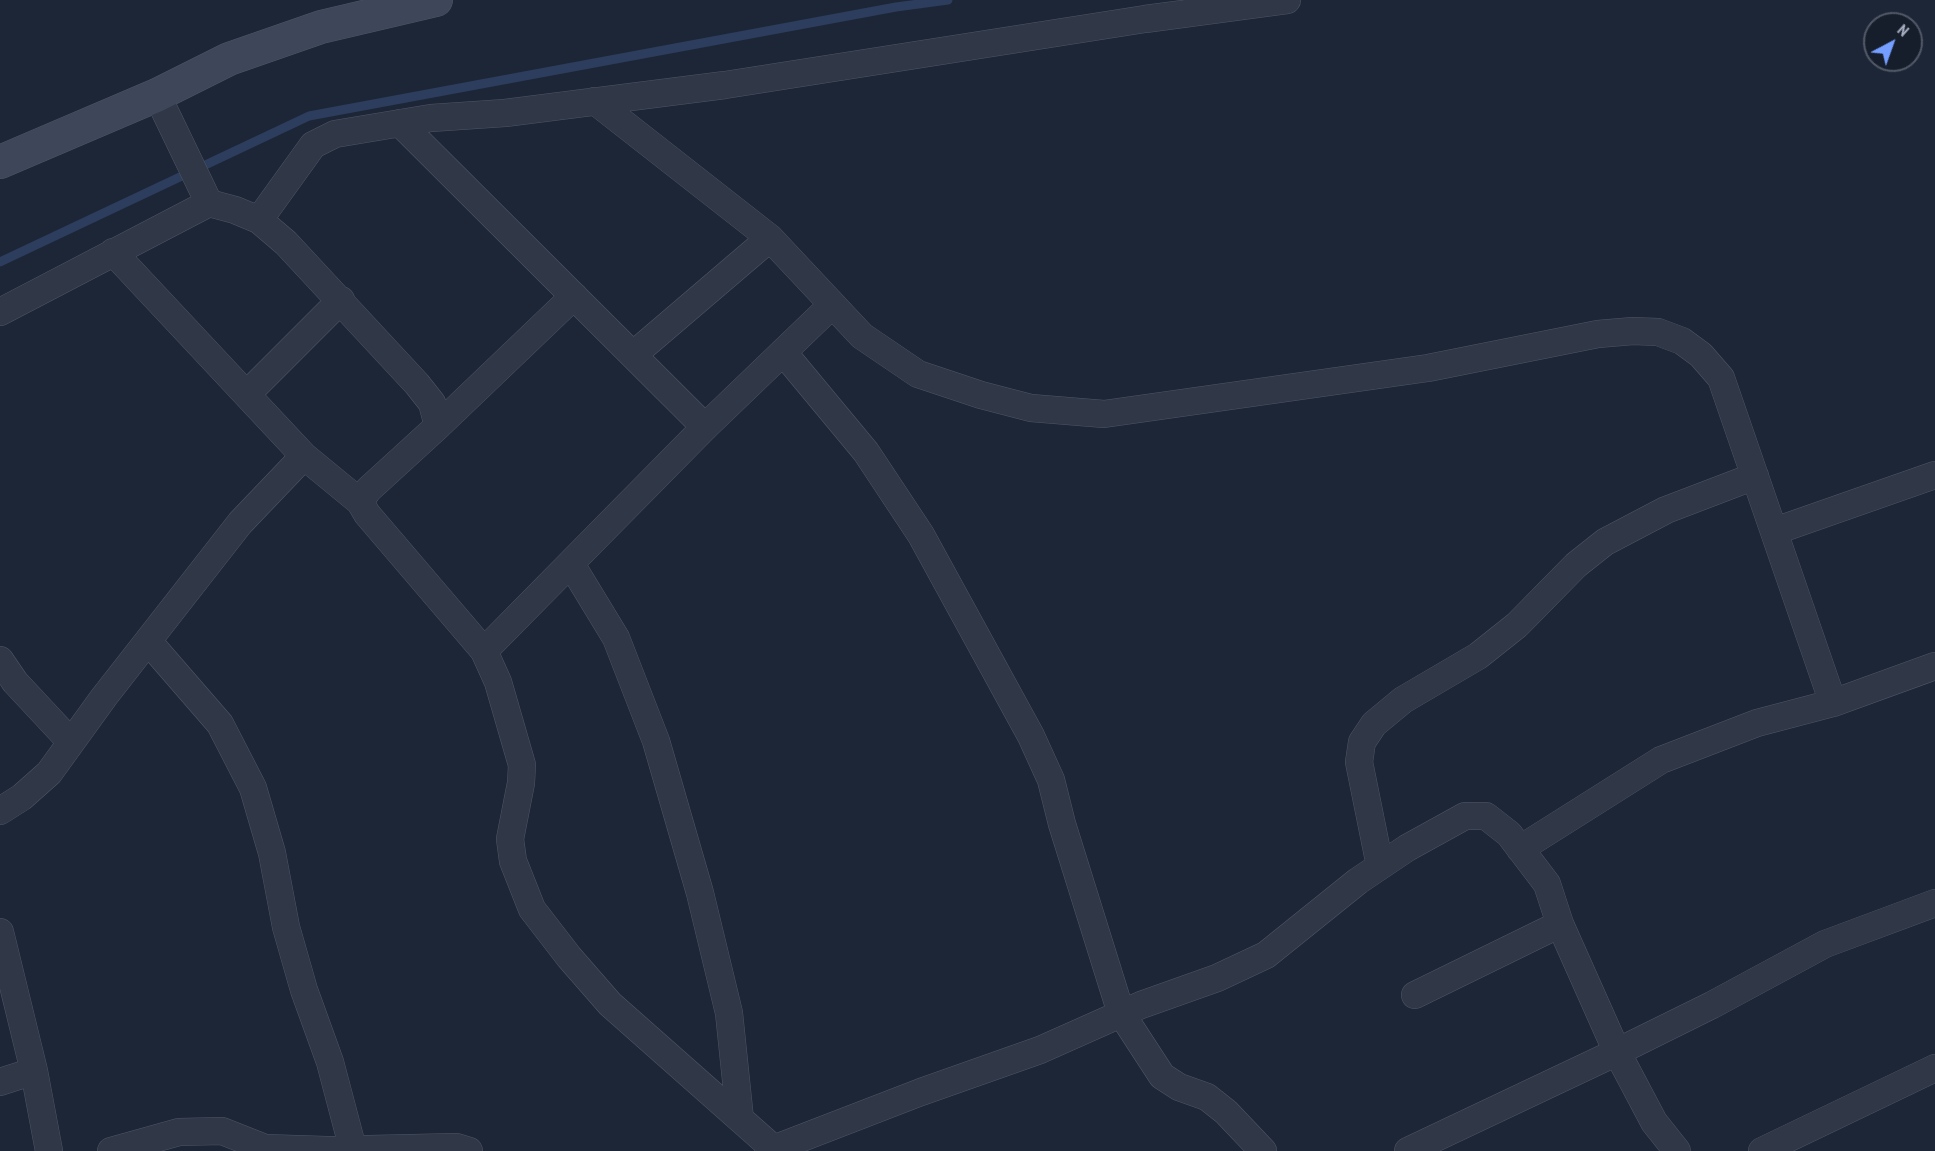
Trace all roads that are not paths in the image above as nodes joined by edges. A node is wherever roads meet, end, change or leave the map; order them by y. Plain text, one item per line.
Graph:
1 (436, 0) edge
2 (1287, 0) edge
3 (595, 101) junction
4 (164, 107) junction
5 (400, 123) junction
6 (0, 162) edge
7 (206, 197) junction
8 (259, 220) junction
9 (770, 238) junction
10 (113, 252) junction
11 (574, 296) junction
12 (340, 300) junction
13 (832, 305) junction
14 (0, 312) edge
15 (783, 352) junction
16 (633, 355) junction
17 (247, 394) junction
18 (438, 426) junction
19 (705, 427) junction
20 (304, 456) junction
21 (1935, 475) edge
22 (1755, 476) junction
23 (360, 502) junction
24 (1774, 531) junction
25 (570, 564) junction
26 (148, 641) junction
27 (484, 651) junction
28 (1935, 666) edge
29 (5, 678) edge
30 (1833, 703) junction
31 (71, 742) junction
32 (0, 811) edge
33 (1520, 849) junction
34 (1380, 866) junction
35 (1935, 903) edge
36 (1560, 924) junction
37 (0, 932) edge
38 (1415, 995) dead end
39 (1121, 1013) junction
40 (1617, 1053) junction
41 (1935, 1068) edge
42 (34, 1071) junction
43 (0, 1082) edge
44 (740, 1119) junction
45 (353, 1149) junction
46 (771, 1150) edge
47 (50, 1151) edge
48 (111, 1151) edge
49 (470, 1151) edge
50 (1263, 1151) edge
51 (1408, 1151) edge
52 (1677, 1151) edge
53 (1762, 1151) edge

1 - 4 street
2 - 3 street
3 - 5 street
3 - 9 street
4 - 6 street
4 - 7 street
5 - 8 street
5 - 11 street
7 - 8 street
7 - 10 street
8 - 12 street
9 - 13 street
9 - 16 street
10 - 14 street
10 - 17 street
11 - 16 street
11 - 18 street
12 - 17 street
12 - 18 street
13 - 15 street
13 - 22 street
15 - 19 street
15 - 39 street
16 - 19 street
17 - 20 street
18 - 23 street
19 - 25 street
20 - 23 street
20 - 26 street
21 - 24 street
22 - 24 street
22 - 34 street
23 - 27 street
24 - 30 street
25 - 27 street
25 - 44 street
26 - 31 street
26 - 45 street
27 - 44 street
28 - 30 street
29 - 31 street
30 - 33 street
31 - 32 street
33 - 34 street
33 - 36 street
34 - 39 street
35 - 40 street
36 - 38 street
36 - 40 street
37 - 42 street
39 - 46 street
39 - 50 street
40 - 51 street
40 - 52 street
41 - 53 street
42 - 43 street
42 - 47 street
44 - 46 street
45 - 48 street
45 - 49 street

